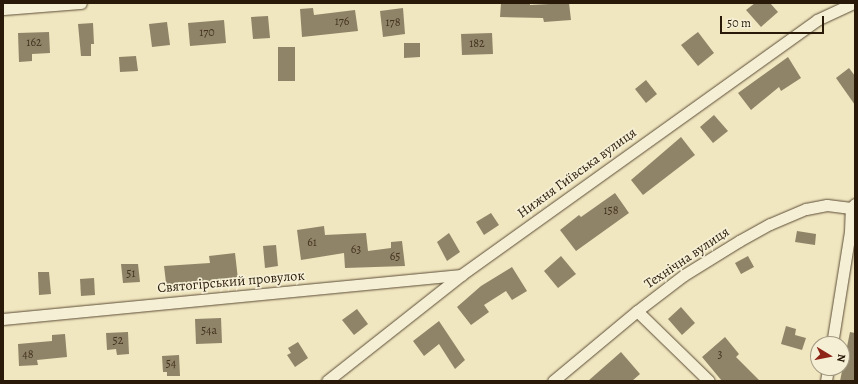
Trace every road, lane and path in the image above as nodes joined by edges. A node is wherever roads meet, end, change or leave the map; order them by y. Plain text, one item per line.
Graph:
1 (81, 3) edge
2 (853, 3) edge
3 (3, 9) edge
4 (853, 206) edge
5 (461, 275) junction
6 (637, 311) junction
7 (3, 318) edge
8 (833, 336) edge
9 (327, 381) edge
10 (554, 381) edge
11 (709, 381) edge

1 - 3 street
2 - 5 street, Нижня Гиївська вулиця
4 - 6 street, Технічна вулиця
4 - 8 street
5 - 7 street, Святогірський провулок
5 - 9 street, Нижня Гиївська вулиця
6 - 10 street, Технічна вулиця
6 - 11 street

